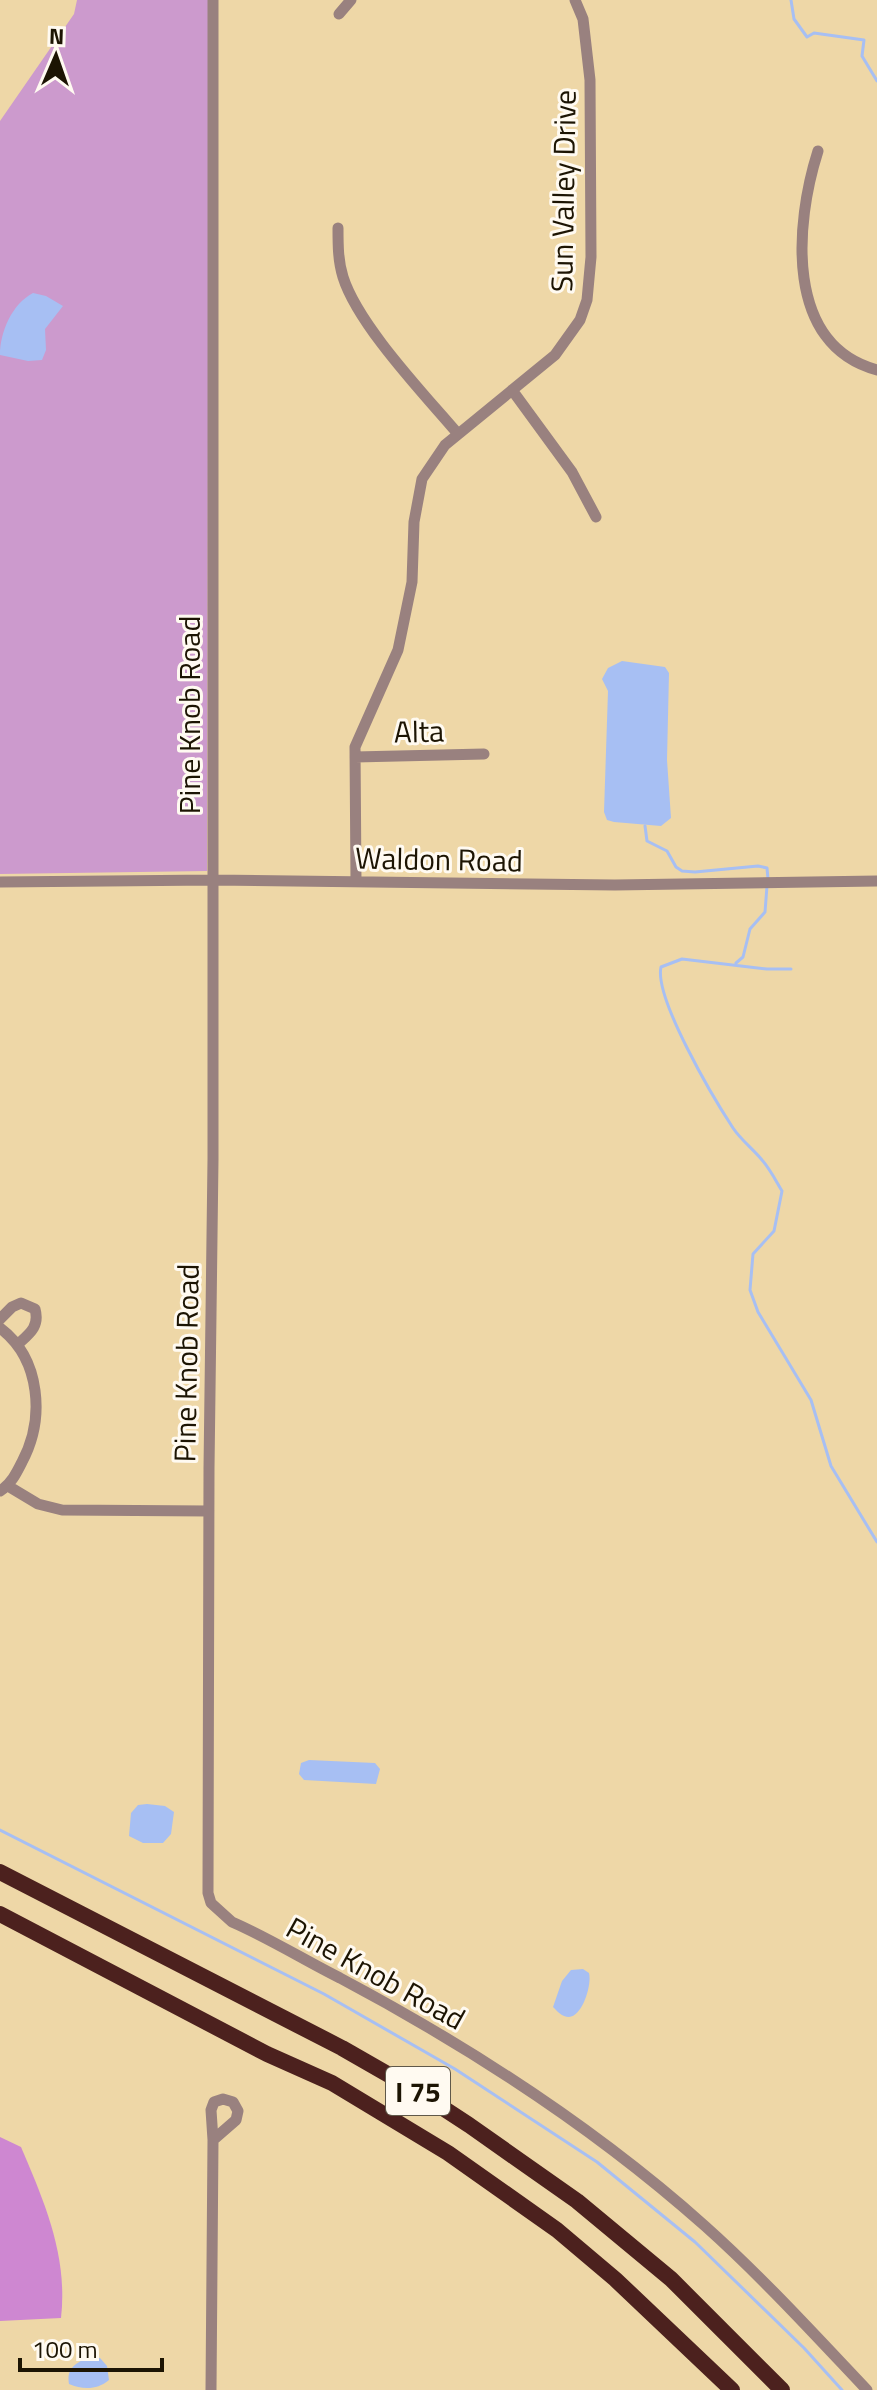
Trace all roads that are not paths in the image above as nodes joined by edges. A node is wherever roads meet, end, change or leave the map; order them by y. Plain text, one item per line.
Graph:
1 (213, 0) edge
2 (351, 0) edge
3 (575, 0) edge
4 (339, 14) dead end
5 (818, 151) dead end
6 (338, 228) dead end
7 (877, 370) edge
8 (512, 390) junction
9 (458, 434) junction
10 (596, 517) dead end
11 (484, 754) dead end
12 (355, 757) junction
13 (213, 880) junction
14 (356, 881) junction
15 (877, 881) edge
16 (0, 882) edge
17 (0, 1319) edge
18 (0, 1328) edge
19 (17, 1345) junction
20 (4, 1489) edge
21 (209, 1511) junction
22 (0, 1872) edge
23 (0, 1914) edge
24 (213, 2140) dead end
25 (211, 2390) edge
26 (732, 2390) edge
27 (782, 2390) edge
28 (867, 2390) edge

1 - 13 street, Pine Knob Road
2 - 4 street
3 - 8 street, Sun Valley Drive
5 - 7 street
6 - 9 street
8 - 9 street, Sun Valley Drive
8 - 10 street
9 - 12 street, Sun Valley Drive
11 - 12 street, Alta
12 - 14 street, Sun Valley Drive
13 - 14 street, Waldon Road
13 - 16 street, Waldon Road
13 - 21 street, Pine Knob Road
14 - 15 street, Waldon Road
17 - 19 street
18 - 19 street
19 - 20 street
20 - 21 street
21 - 28 street, Pine Knob Road
22 - 27 highway, I 75
23 - 26 highway, I 75
24 - 25 street

